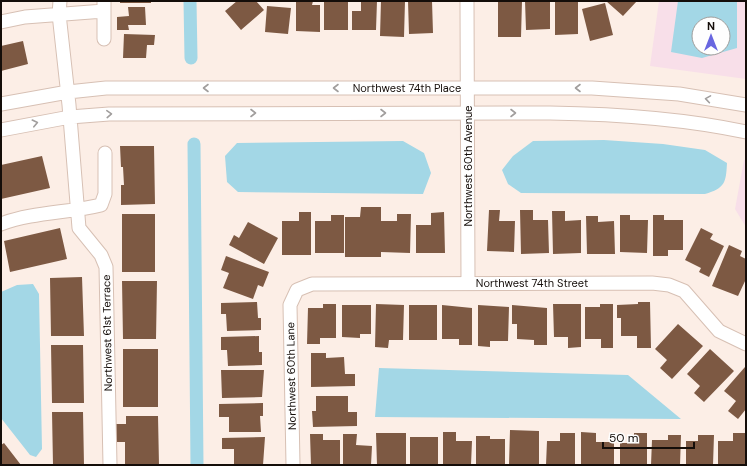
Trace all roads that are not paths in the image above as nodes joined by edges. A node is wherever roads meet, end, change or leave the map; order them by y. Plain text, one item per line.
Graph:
1 (467, 1) edge
2 (104, 6) edge
3 (60, 8) edge
4 (1, 22) edge
5 (104, 39) dead end
6 (467, 88) junction
7 (68, 92) junction
8 (1, 104) edge
9 (746, 105) edge
10 (467, 113) junction
11 (70, 117) junction
12 (1, 130) edge
13 (746, 132) edge
14 (104, 153) dead end
15 (77, 210) junction
16 (1, 224) edge
17 (468, 283) junction
18 (297, 290) joint
19 (746, 344) edge
20 (110, 465) edge
21 (293, 465) edge

1 - 6 street, Northwest 60th Avenue
2 - 3 street
2 - 5 street
3 - 4 street
3 - 7 street, Northwest 61st Terrace
6 -> 7 street, Northwest 74th Place
9 -> 6 street, Northwest 74th Place
6 - 10 street, Northwest 60th Avenue
7 - 8 street, Northwest 74th Place
7 - 11 street, Northwest 61st Terrace
11 -> 10 street
10 -> 13 street
10 - 17 street, Northwest 60th Avenue
12 -> 11 street
11 - 15 street, Northwest 61st Terrace
14 - 15 street
15 - 16 street
15 - 20 street, Northwest 61st Terrace
17 - 18 street, Northwest 74th Street
17 - 19 street, Northwest 74th Street
18 - 21 street, Northwest 60th Lane

